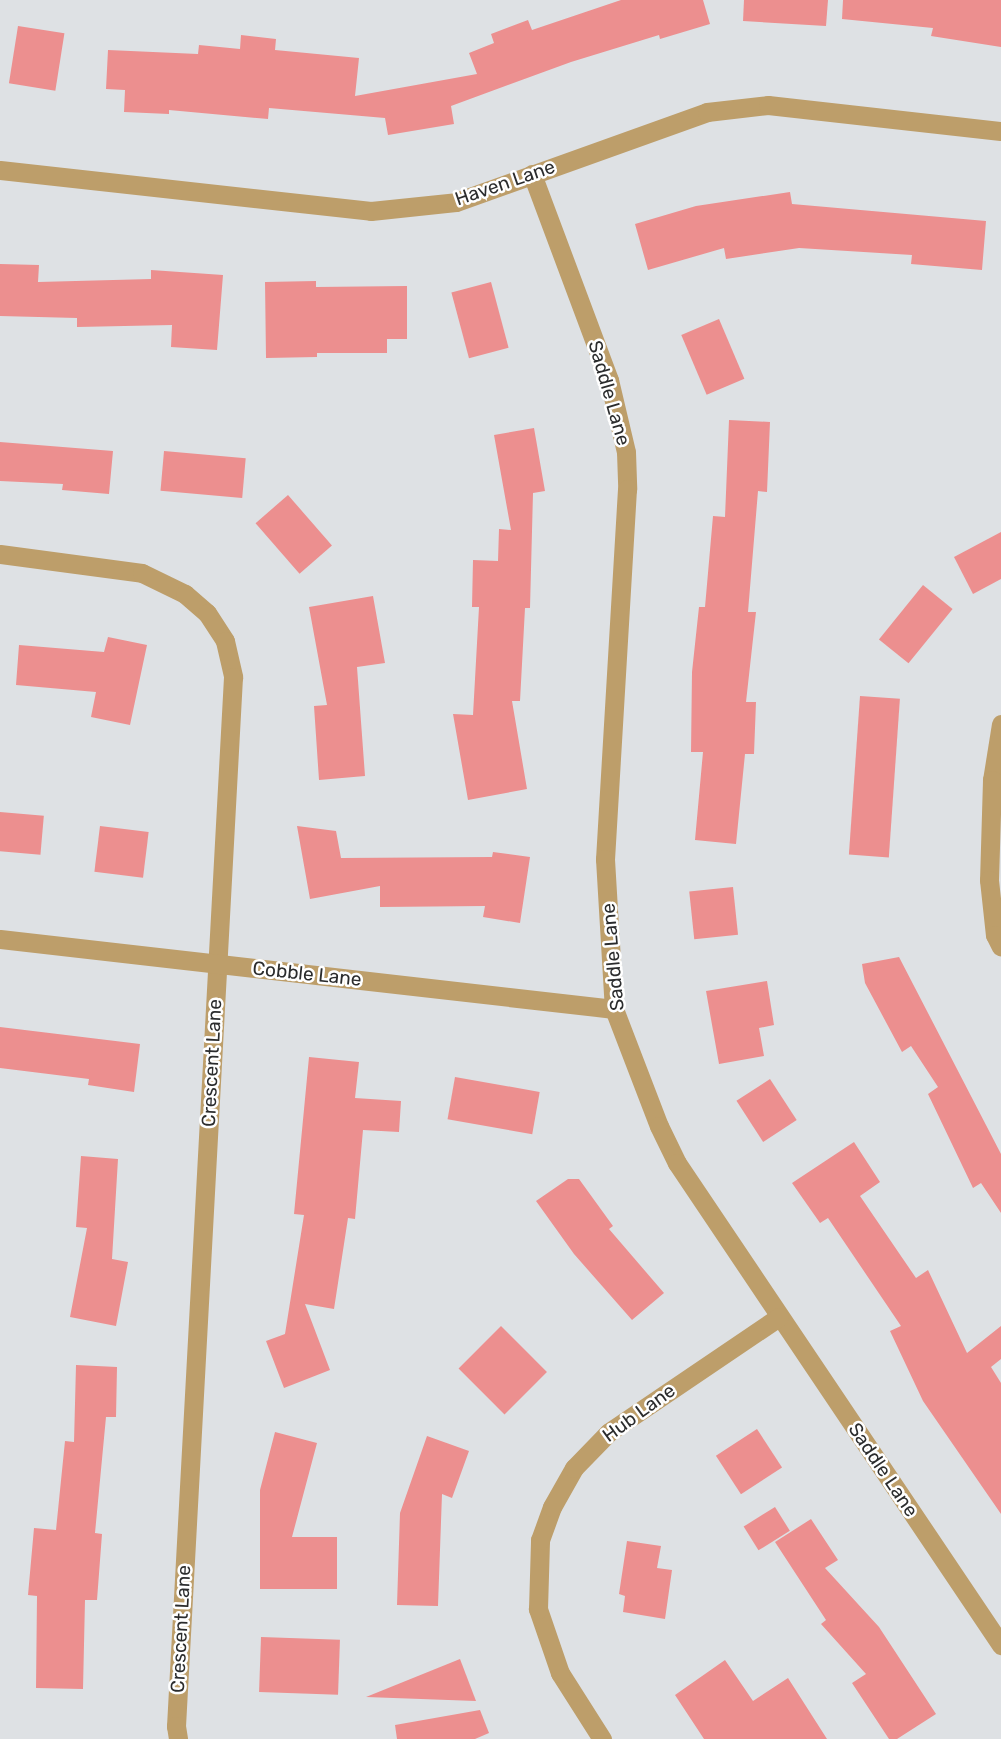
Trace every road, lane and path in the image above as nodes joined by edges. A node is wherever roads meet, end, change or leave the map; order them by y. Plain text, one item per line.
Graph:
1 (1001, 131) edge
2 (0, 170) edge
3 (532, 174) junction
4 (0, 554) edge
5 (1001, 724) edge
6 (0, 939) edge
7 (1001, 947) edge
8 (218, 964) junction
9 (614, 1009) junction
10 (779, 1317) junction
11 (1001, 1645) edge
12 (178, 1739) edge
13 (602, 1739) edge

1 - 3 street, Haven Lane
2 - 3 street, Haven Lane
3 - 9 street, Saddle Lane
4 - 8 street, Crescent Lane
5 - 7 street
6 - 8 street, Cobble Lane
8 - 9 street, Cobble Lane
8 - 12 street, Crescent Lane
9 - 10 street, Saddle Lane
10 - 11 street, Saddle Lane
10 - 13 street, Hub Lane

